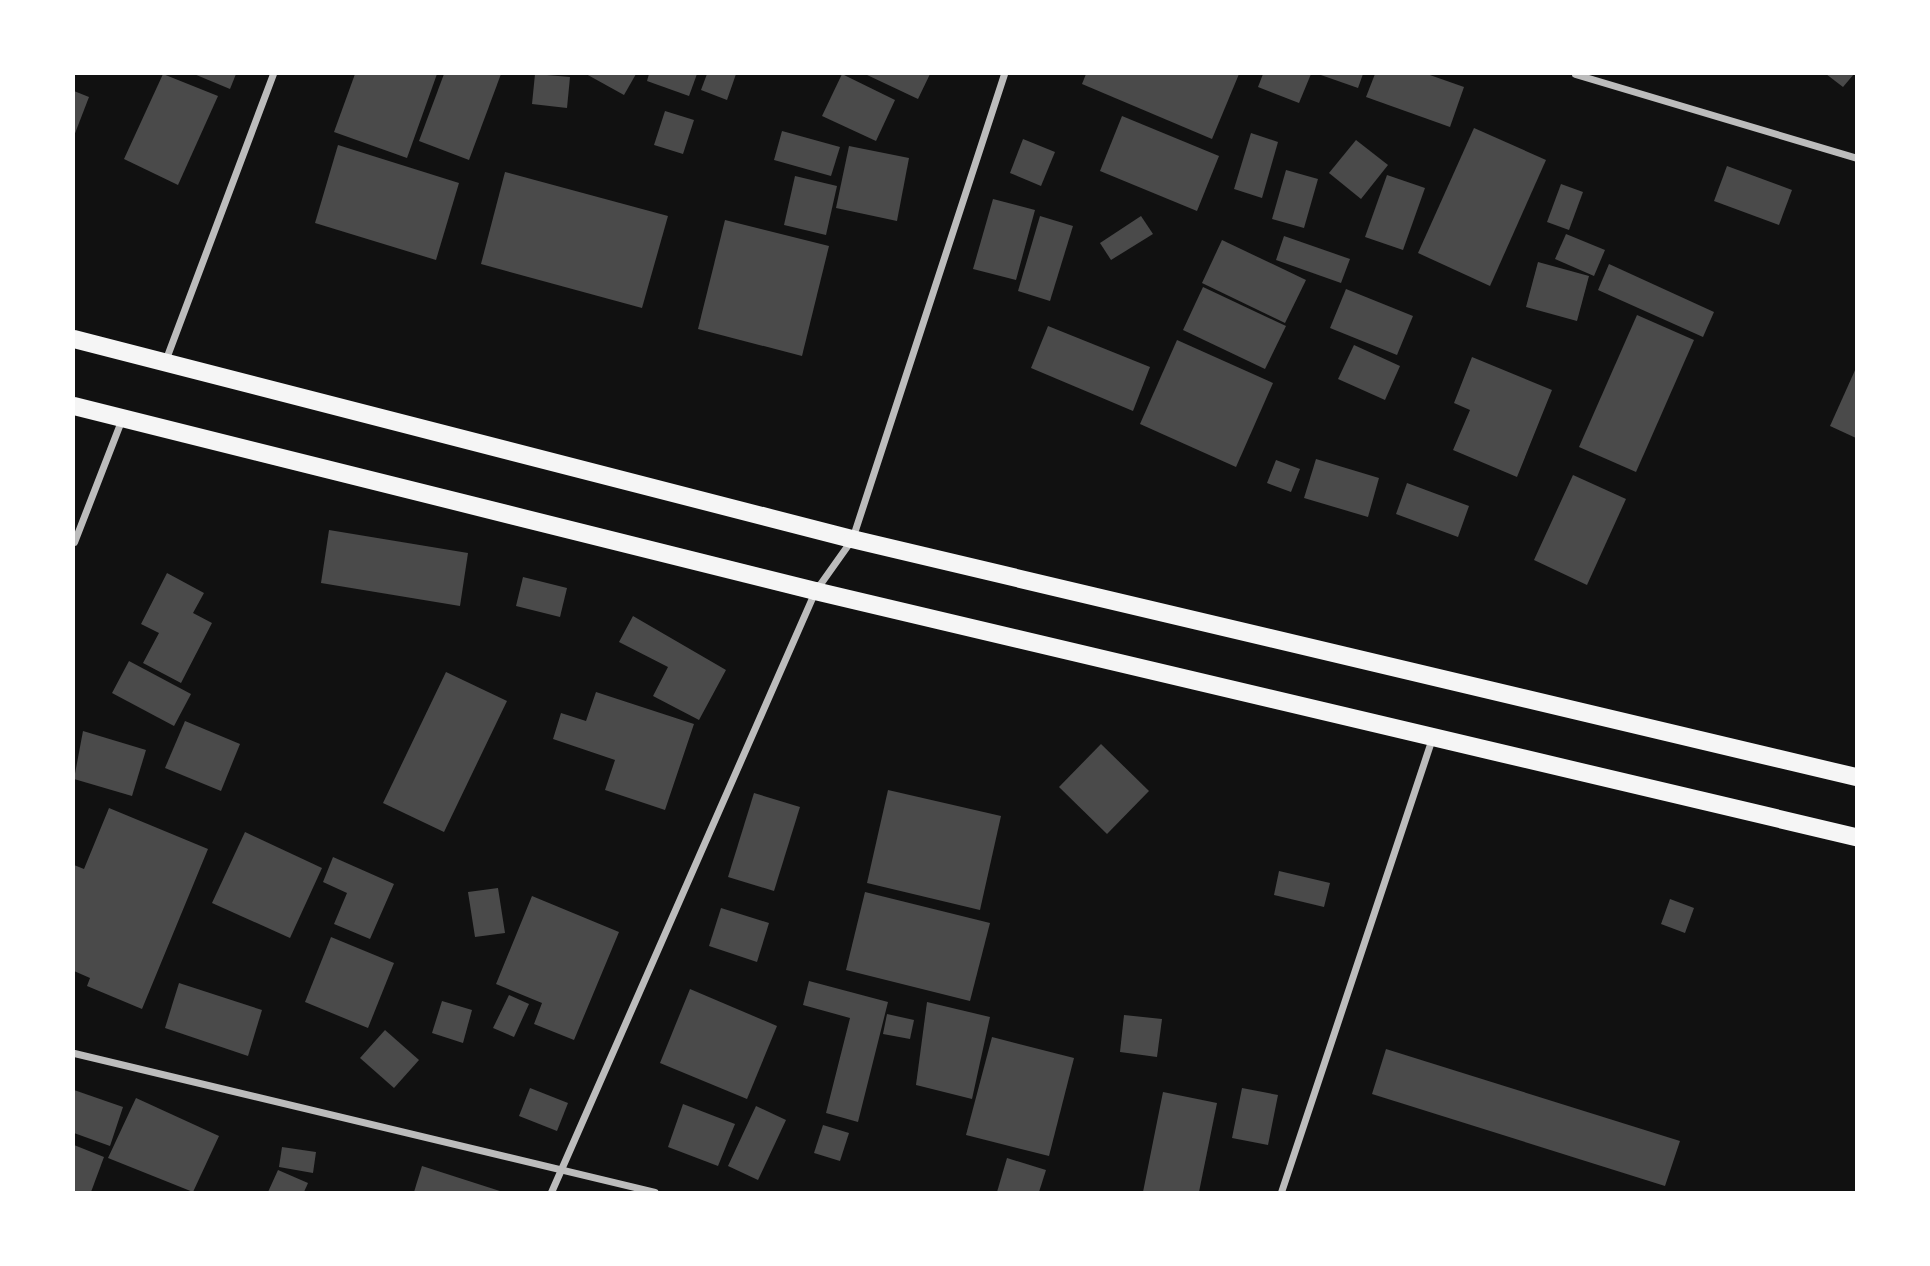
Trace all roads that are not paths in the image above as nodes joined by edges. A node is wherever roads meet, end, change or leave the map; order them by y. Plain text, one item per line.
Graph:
1 (273, 74) edge
2 (1004, 74) edge
3 (1575, 74) edge
4 (1857, 158) edge
5 (74, 339) edge
6 (165, 362) junction
7 (74, 406) edge
8 (122, 418) junction
9 (852, 539) junction
10 (74, 542) edge
11 (816, 591) junction
12 (1433, 737) junction
13 (1857, 777) edge
14 (1857, 837) edge
15 (74, 1053) edge
16 (560, 1170) junction
17 (551, 1192) edge
18 (655, 1192) edge
19 (1281, 1192) edge

1 - 6 street
2 - 9 street
3 - 4 street
5 - 6 main road
6 - 9 main road
7 - 8 main road
8 - 10 street
8 - 11 main road
9 - 11 street
9 - 13 main road
11 - 12 main road
11 - 16 street
12 - 14 main road
12 - 19 street
15 - 16 street
16 - 17 street
16 - 18 street

